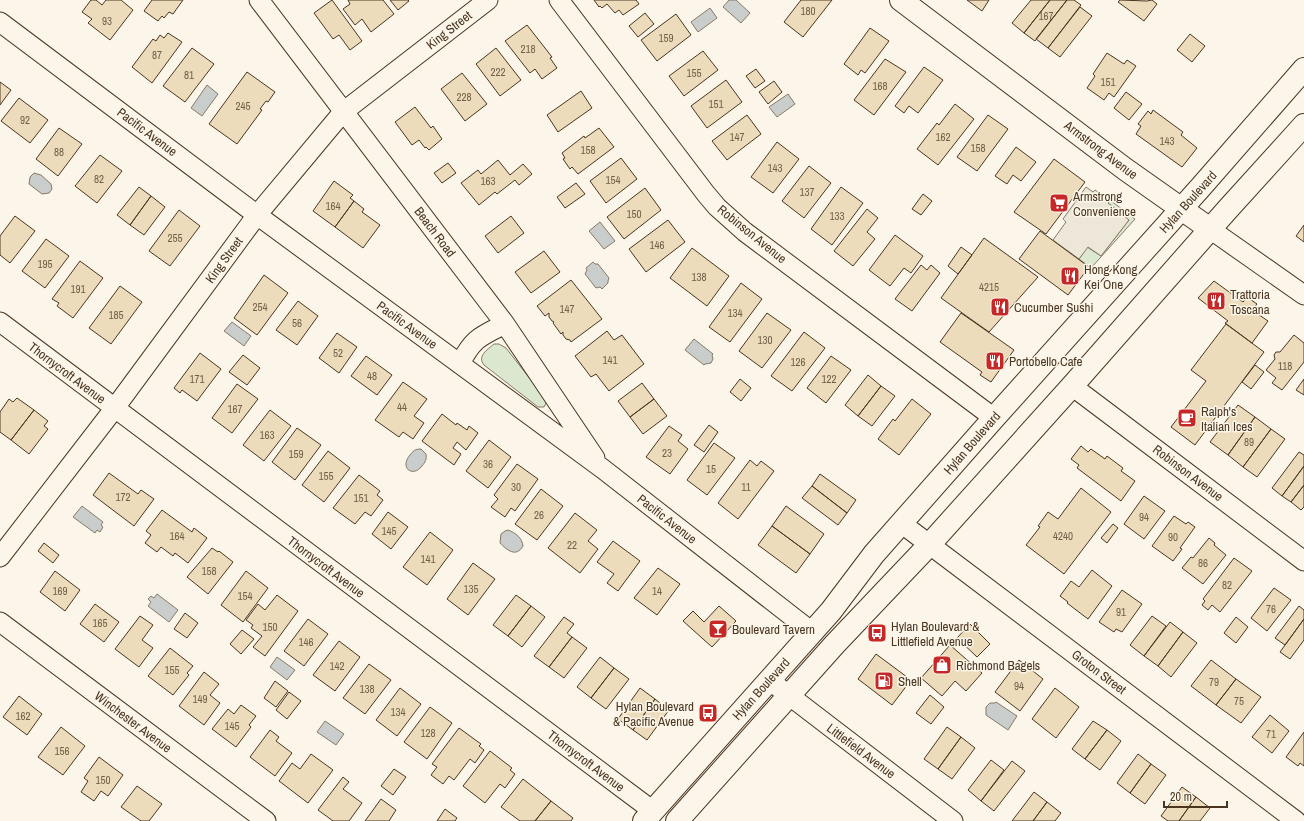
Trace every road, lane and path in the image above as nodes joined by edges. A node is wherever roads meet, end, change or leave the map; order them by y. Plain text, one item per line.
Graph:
1 (258, 0) edge
2 (488, 0) edge
3 (559, 0) edge
4 (901, 0) edge
5 (0, 22) edge
6 (1304, 68) edge
7 (343, 112) junction
8 (1304, 126) edge
9 (1181, 209) junction
10 (257, 215) junction
11 (1210, 229) junction
12 (1304, 295) edge
13 (0, 322) edge
14 (505, 324) junction
15 (460, 364) junction
16 (1072, 386) junction
17 (114, 408) junction
18 (994, 418) junction
19 (603, 469) junction
20 (901, 523) junction
21 (930, 544) junction
22 (0, 557) edge
23 (1304, 560) edge
24 (0, 622) edge
25 (812, 632) junction
26 (769, 680) junction
27 (788, 695) junction
28 (648, 816) edge
29 (266, 821) edge
30 (677, 821) edge
31 (953, 821) edge
32 (1296, 821) edge

1 - 7 street, Beach Road
2 - 7 street, King Street
3 - 18 street, Robinson Avenue
4 - 9 main road, Armstrong Avenue
5 - 10 street, Pacific Avenue
6 - 9 main road, Hylan Boulevard
7 - 10 street, King Street
7 - 14 street, Beach Road
8 - 11 main road, Hylan Boulevard
9 - 11 main road, Armstrong Avenue
9 - 18 main road, Hylan Boulevard
10 - 15 street, Pacific Avenue
10 - 17 street, King Street
11 - 12 street, Armstrong Avenue
11 - 16 main road, Hylan Boulevard
13 - 17 street, Thornycroft Avenue
14 - 15 street
14 - 19 street, Beach Road
15 - 19 street, Pacific Avenue
16 - 21 main road, Hylan Boulevard
16 - 23 street, Robinson Avenue
17 - 22 street, King Street
17 - 28 street, Thornycroft Avenue
18 - 20 main road, Hylan Boulevard
19 - 25 street, Pacific Avenue
20 - 21 street, Groton Street
20 - 25 main road, Hylan Boulevard
21 - 27 main road, Hylan Boulevard
21 - 32 street, Groton Street
24 - 29 street, Winchester Avenue
25 - 26 main road, Hylan Boulevard
26 - 27 street, Littlefield Avenue
26 - 28 main road, Hylan Boulevard
27 - 30 main road, Hylan Boulevard
27 - 31 street, Littlefield Avenue

